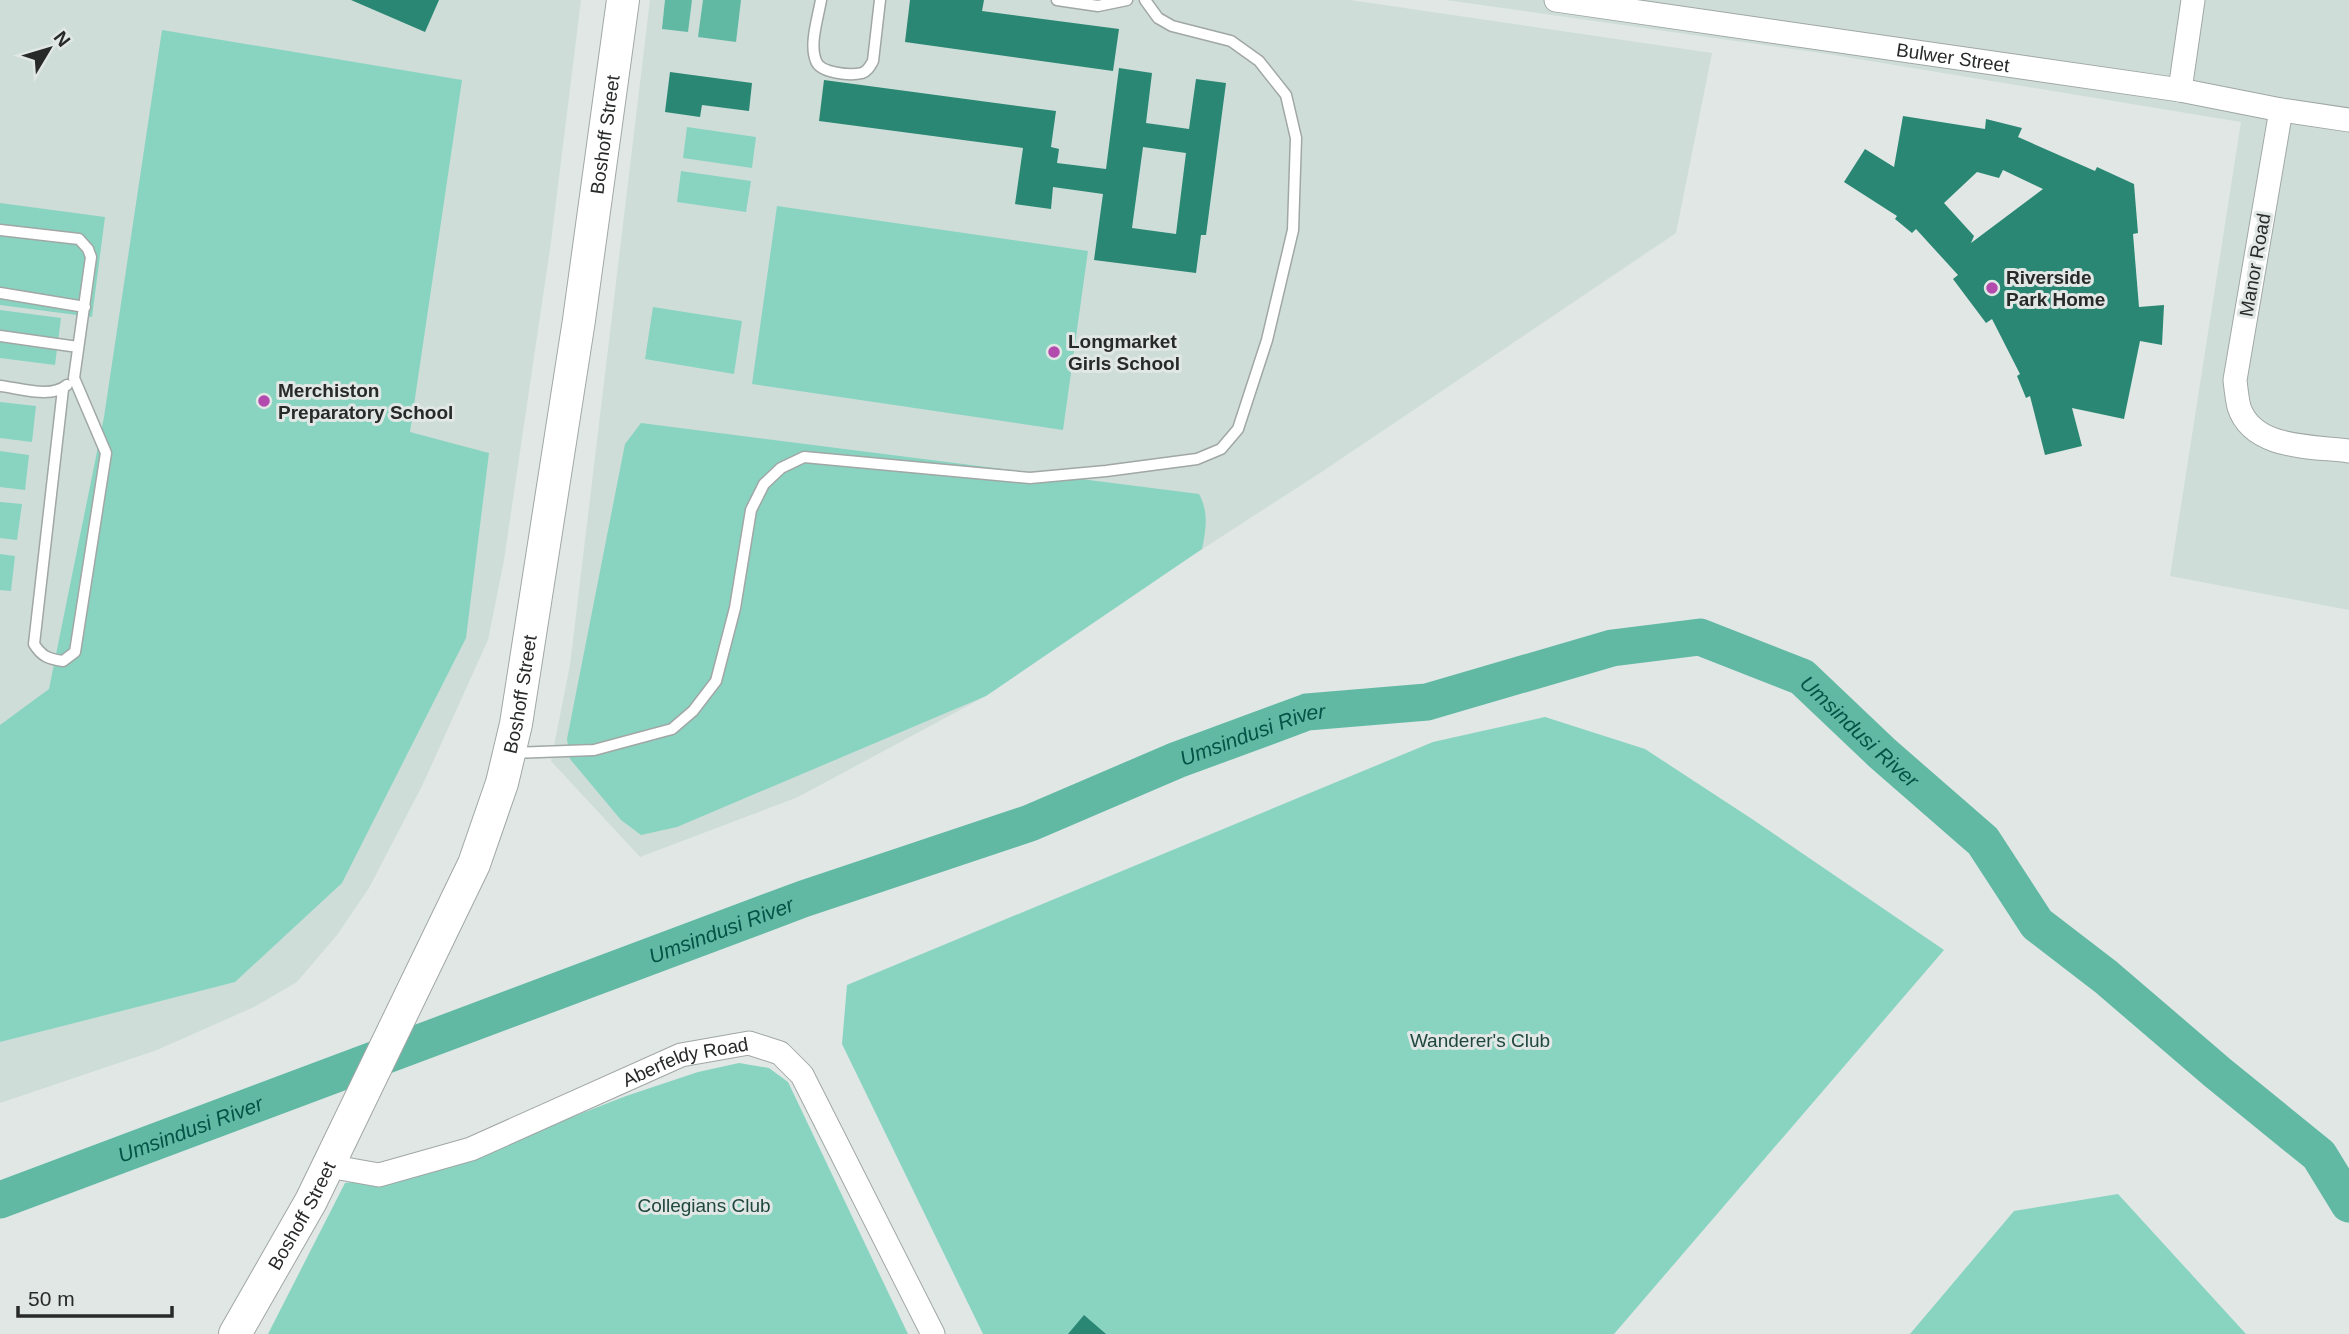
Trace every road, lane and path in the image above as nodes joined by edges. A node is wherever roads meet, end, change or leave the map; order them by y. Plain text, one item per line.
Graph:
1 (623, 0) edge
2 (821, 0) edge
3 (880, 0) edge
4 (1057, 0) edge
5 (1127, 0) edge
6 (1145, 0) edge
7 (1556, 0) edge
8 (2193, 0) edge
9 (2180, 90) junction
10 (2281, 110) junction
11 (2349, 120) edge
12 (0, 230) edge
13 (0, 293) edge
14 (85, 307) junction
15 (0, 336) edge
16 (78, 347) junction
17 (74, 378) junction
18 (0, 386) edge
19 (63, 389) junction
20 (2349, 451) edge
21 (509, 753) junction
22 (328, 1166) junction
23 (235, 1334) edge
24 (933, 1334) edge

1 - 21 main road, Boshoff Street
2 - 3 lane
4 - 5 lane
6 - 21 lane
7 - 9 street, Bulwer Street
8 - 9 street
9 - 10 street, Bulwer Street
10 - 11 street, Bulwer Street
10 - 20 street, Manor Road
12 - 14 lane
13 - 14 lane
14 - 16 lane
15 - 16 lane
16 - 17 lane
17 - 19 lane
17 - 19 lane
18 - 19 lane
21 - 22 main road, Boshoff Street
22 - 23 main road, Boshoff Street
22 - 24 street, Aberfeldy Road

